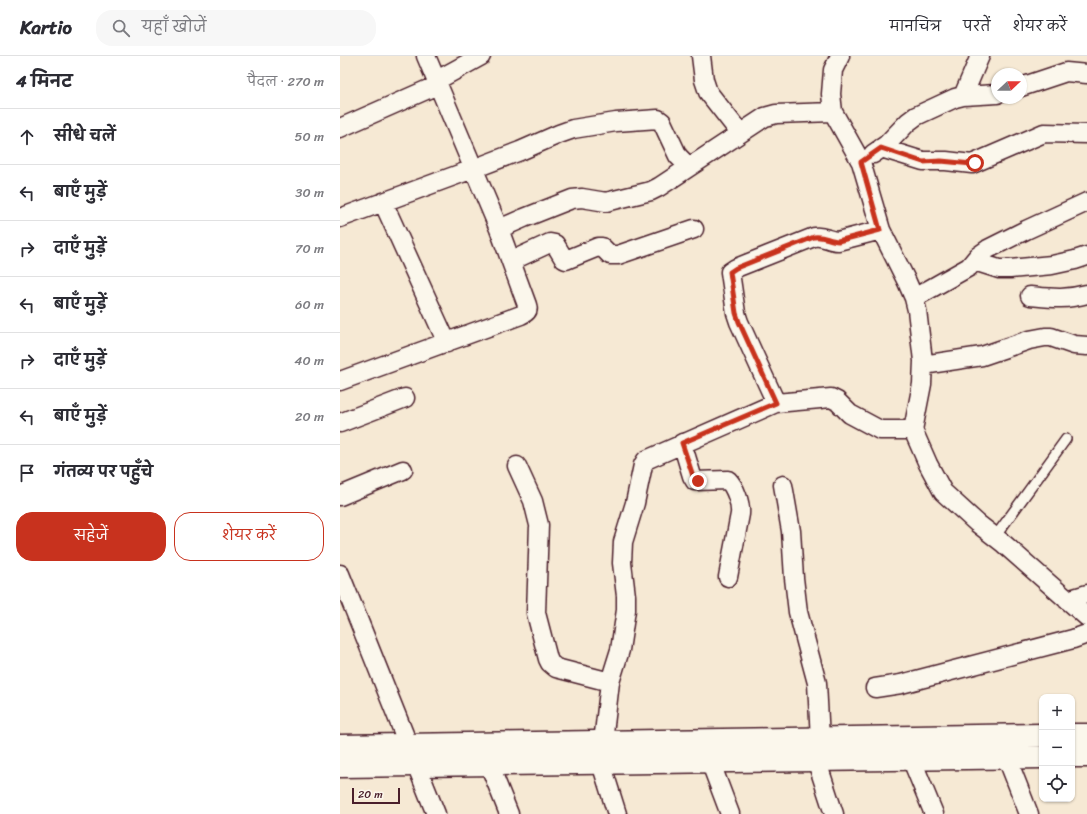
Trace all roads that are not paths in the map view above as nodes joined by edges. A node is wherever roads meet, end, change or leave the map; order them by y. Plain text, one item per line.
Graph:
1 (426, 56) edge
2 (481, 56) edge
3 (701, 56) edge
4 (840, 56) edge
5 (980, 56) edge
6 (1087, 74) edge
7 (437, 83) junction
8 (1027, 85) edge
9 (991, 94) edge
10 (963, 96) junction
11 (833, 112) junction
12 (340, 128) edge
13 (740, 133) junction
14 (1087, 134) edge
15 (881, 148) junction
16 (861, 162) junction
17 (689, 167) junction
18 (473, 169) junction
19 (384, 202) junction
20 (1087, 202) edge
21 (340, 218) edge
22 (499, 229) junction
23 (694, 229) dead end
24 (880, 230) junction
25 (1087, 256) edge
26 (511, 261) junction
27 (974, 261) junction
28 (1087, 294) edge
29 (1030, 296) dead end
30 (914, 298) junction
31 (447, 343) junction
32 (1087, 346) edge
33 (923, 365) junction
34 (340, 382) edge
35 (405, 398) dead end
36 (776, 403) junction
37 (340, 423) edge
38 (913, 430) junction
39 (1066, 439) dead end
40 (682, 443) junction
41 (517, 466) dead end
42 (403, 470) dead end
43 (783, 485) dead end
44 (340, 496) edge
45 (995, 537) junction
46 (340, 574) edge
47 (728, 576) dead end
48 (1087, 594) edge
49 (1067, 600) junction
50 (1087, 617) edge
51 (1087, 634) edge
52 (610, 682) junction
53 (875, 688) dead end
54 (1039, 735) edge
55 (1075, 735) edge
56 (1087, 735) edge
57 (340, 746) edge
58 (818, 749) junction
59 (602, 753) junction
60 (412, 755) junction
61 (1075, 756) edge
62 (1087, 756) edge
63 (1039, 757) edge
64 (911, 758) junction
65 (1007, 758) junction
66 (710, 761) junction
67 (489, 764) junction
68 (340, 766) edge
69 (436, 814) edge
70 (509, 814) edge
71 (617, 814) edge
72 (730, 814) edge
73 (834, 814) edge
74 (934, 814) edge
75 (1029, 814) edge

1 - 7 street
2 - 7 street
3 - 13 street
4 - 11 street
5 - 10 street
6 - 8 street
7 - 12 street
7 - 18 street
9 - 10 street
10 - 15 street
11 - 13 street
11 - 16 street
13 - 17 street
14 - 15 street
15 - 16 street
16 - 24 street
17 - 18 street
17 - 22 street
18 - 19 street
18 - 22 street
19 - 21 street
19 - 31 street
20 - 27 street
22 - 26 street
23 - 26 street
24 - 30 street
24 - 36 street
25 - 27 street
26 - 31 street
27 - 30 street
28 - 29 street
30 - 33 street
31 - 34 street
32 - 33 street
33 - 38 street
35 - 37 street
36 - 38 street
36 - 40 street
38 - 45 street
39 - 45 lane
40 - 47 street
40 - 52 street
41 - 52 street
42 - 44 street
43 - 58 street
45 - 49 street
46 - 60 street
48 - 49 street
49 - 50 street
51 - 53 street
52 - 59 street
54 - 58 main road
55 - 56 main road
57 - 60 main road
58 - 59 main road
58 - 64 main road
58 - 66 main road
58 - 73 street
59 - 60 main road
59 - 66 main road
59 - 67 main road
59 - 71 street
60 - 67 main road
60 - 68 main road
60 - 69 street
61 - 62 main road
63 - 65 main road
64 - 65 main road
64 - 74 street
65 - 75 street
66 - 72 street
67 - 70 street

